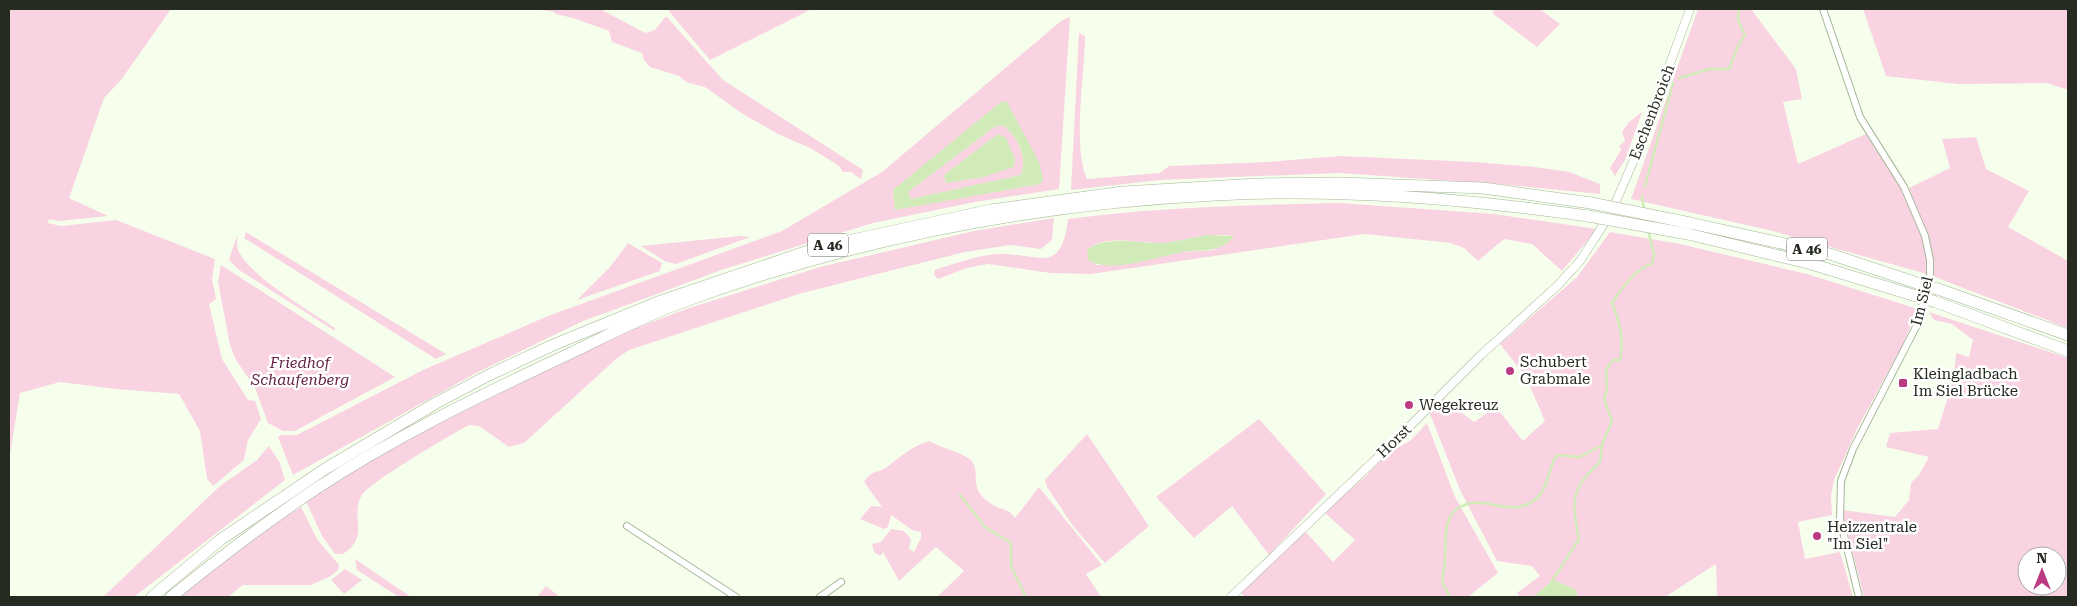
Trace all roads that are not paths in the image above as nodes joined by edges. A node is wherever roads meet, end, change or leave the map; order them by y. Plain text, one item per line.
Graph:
1 (1690, 9) edge
2 (1823, 9) edge
3 (1611, 213) joint
4 (1689, 228) junction
5 (2068, 335) edge
6 (2068, 351) edge
7 (627, 526) dead end
8 (840, 582) dead end
9 (152, 597) edge
10 (171, 597) edge
11 (736, 597) edge
12 (820, 597) edge
13 (1231, 597) edge
14 (1859, 597) edge

1 - 3 street, Eschenbroich
2 - 14 street, Im Siel
3 - 13 street, Horst
4 - 5 highway, A 46, bridge
4 - 6 highway, A 46, bridge
4 - 9 highway, A 46, bridge
4 - 10 highway, A 46, bridge
7 - 11 street
8 - 12 street

